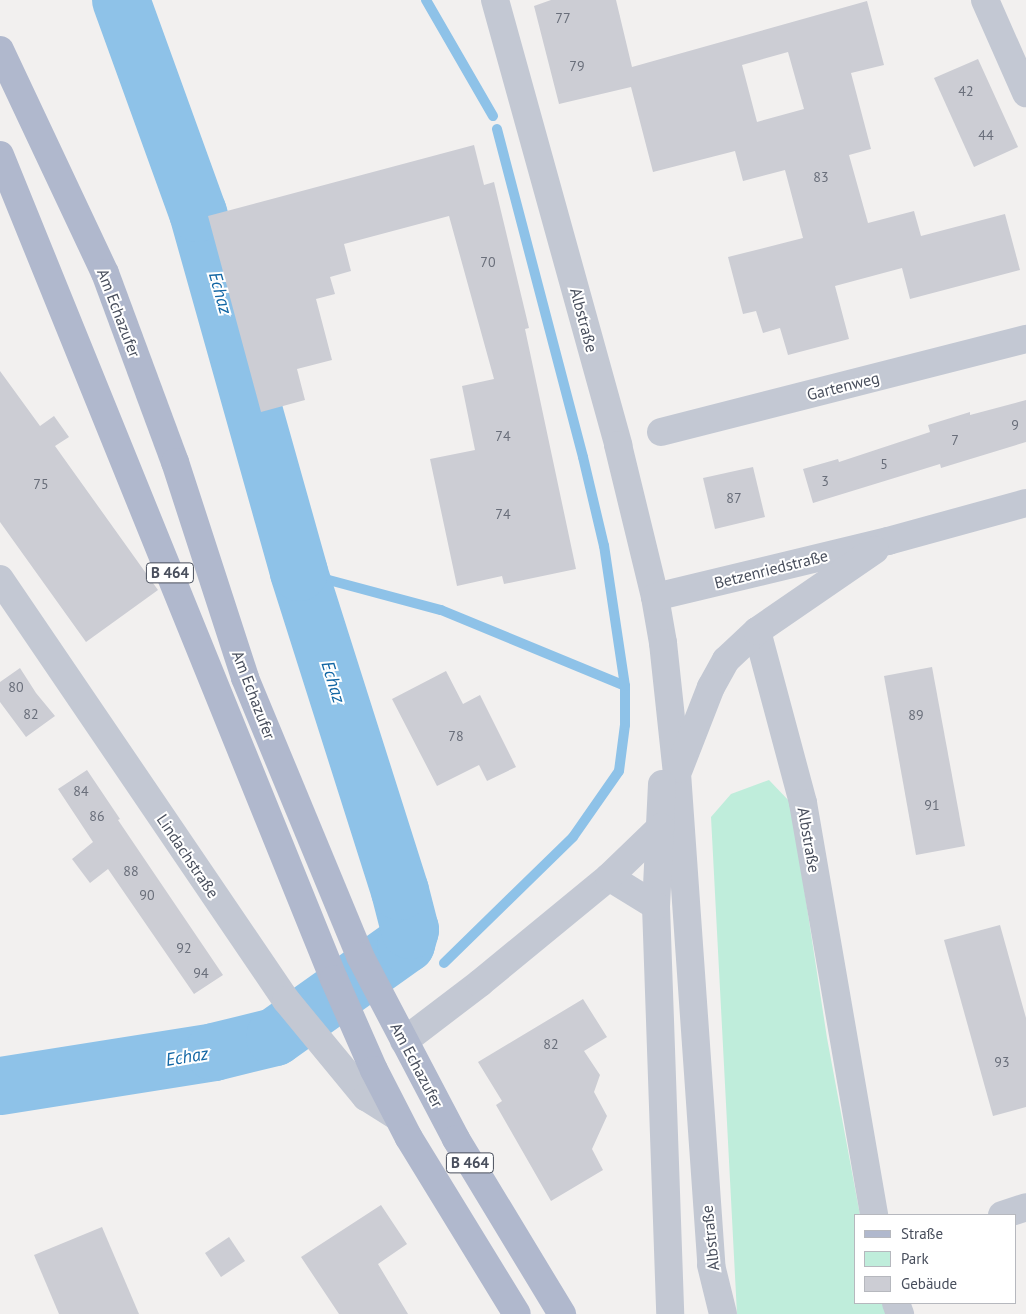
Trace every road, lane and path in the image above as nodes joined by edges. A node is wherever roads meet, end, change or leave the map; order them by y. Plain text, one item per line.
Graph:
1 (495, 0) edge
2 (986, 0) edge
3 (0, 50) edge
4 (1026, 93) edge
5 (0, 155) edge
6 (1026, 339) edge
7 (661, 432) dead end
8 (1026, 503) edge
9 (888, 541) junction
10 (0, 579) edge
11 (655, 598) junction
12 (757, 631) junction
13 (663, 643) junction
14 (677, 772) junction
15 (661, 827) junction
16 (610, 877) junction
17 (656, 906) junction
18 (404, 1041) junction
19 (397, 1116) junction
20 (1026, 1207) edge
21 (874, 1214) edge
22 (1005, 1214) edge
23 (517, 1314) edge
24 (562, 1314) edge
25 (670, 1314) edge
26 (723, 1314) edge

1 - 11 street, Albstraße
2 - 4 street
3 - 18 main road, Am Echazufer / B 464
5 - 19 main road, Am Echazufer / B 464
6 - 7 street, Gartenweg
8 - 9 street, Betzenriedstraße
9 - 11 street, Betzenriedstraße
9 - 12 street, Betzenriedstraße
10 - 19 street, Lindachstraße
11 - 13 street, Albstraße
12 - 14 street, Albstraße
12 - 21 street, Albstraße
13 - 14 street, Albstraße
13 - 15 street, Albstraße
14 - 26 street, Albstraße
15 - 16 street
15 - 17 street, Albstraße
16 - 17 street
16 - 18 street
17 - 25 street, Albstraße
18 - 24 main road, Am Echazufer / B 464
19 - 23 main road, Am Echazufer / B 464
20 - 22 street

